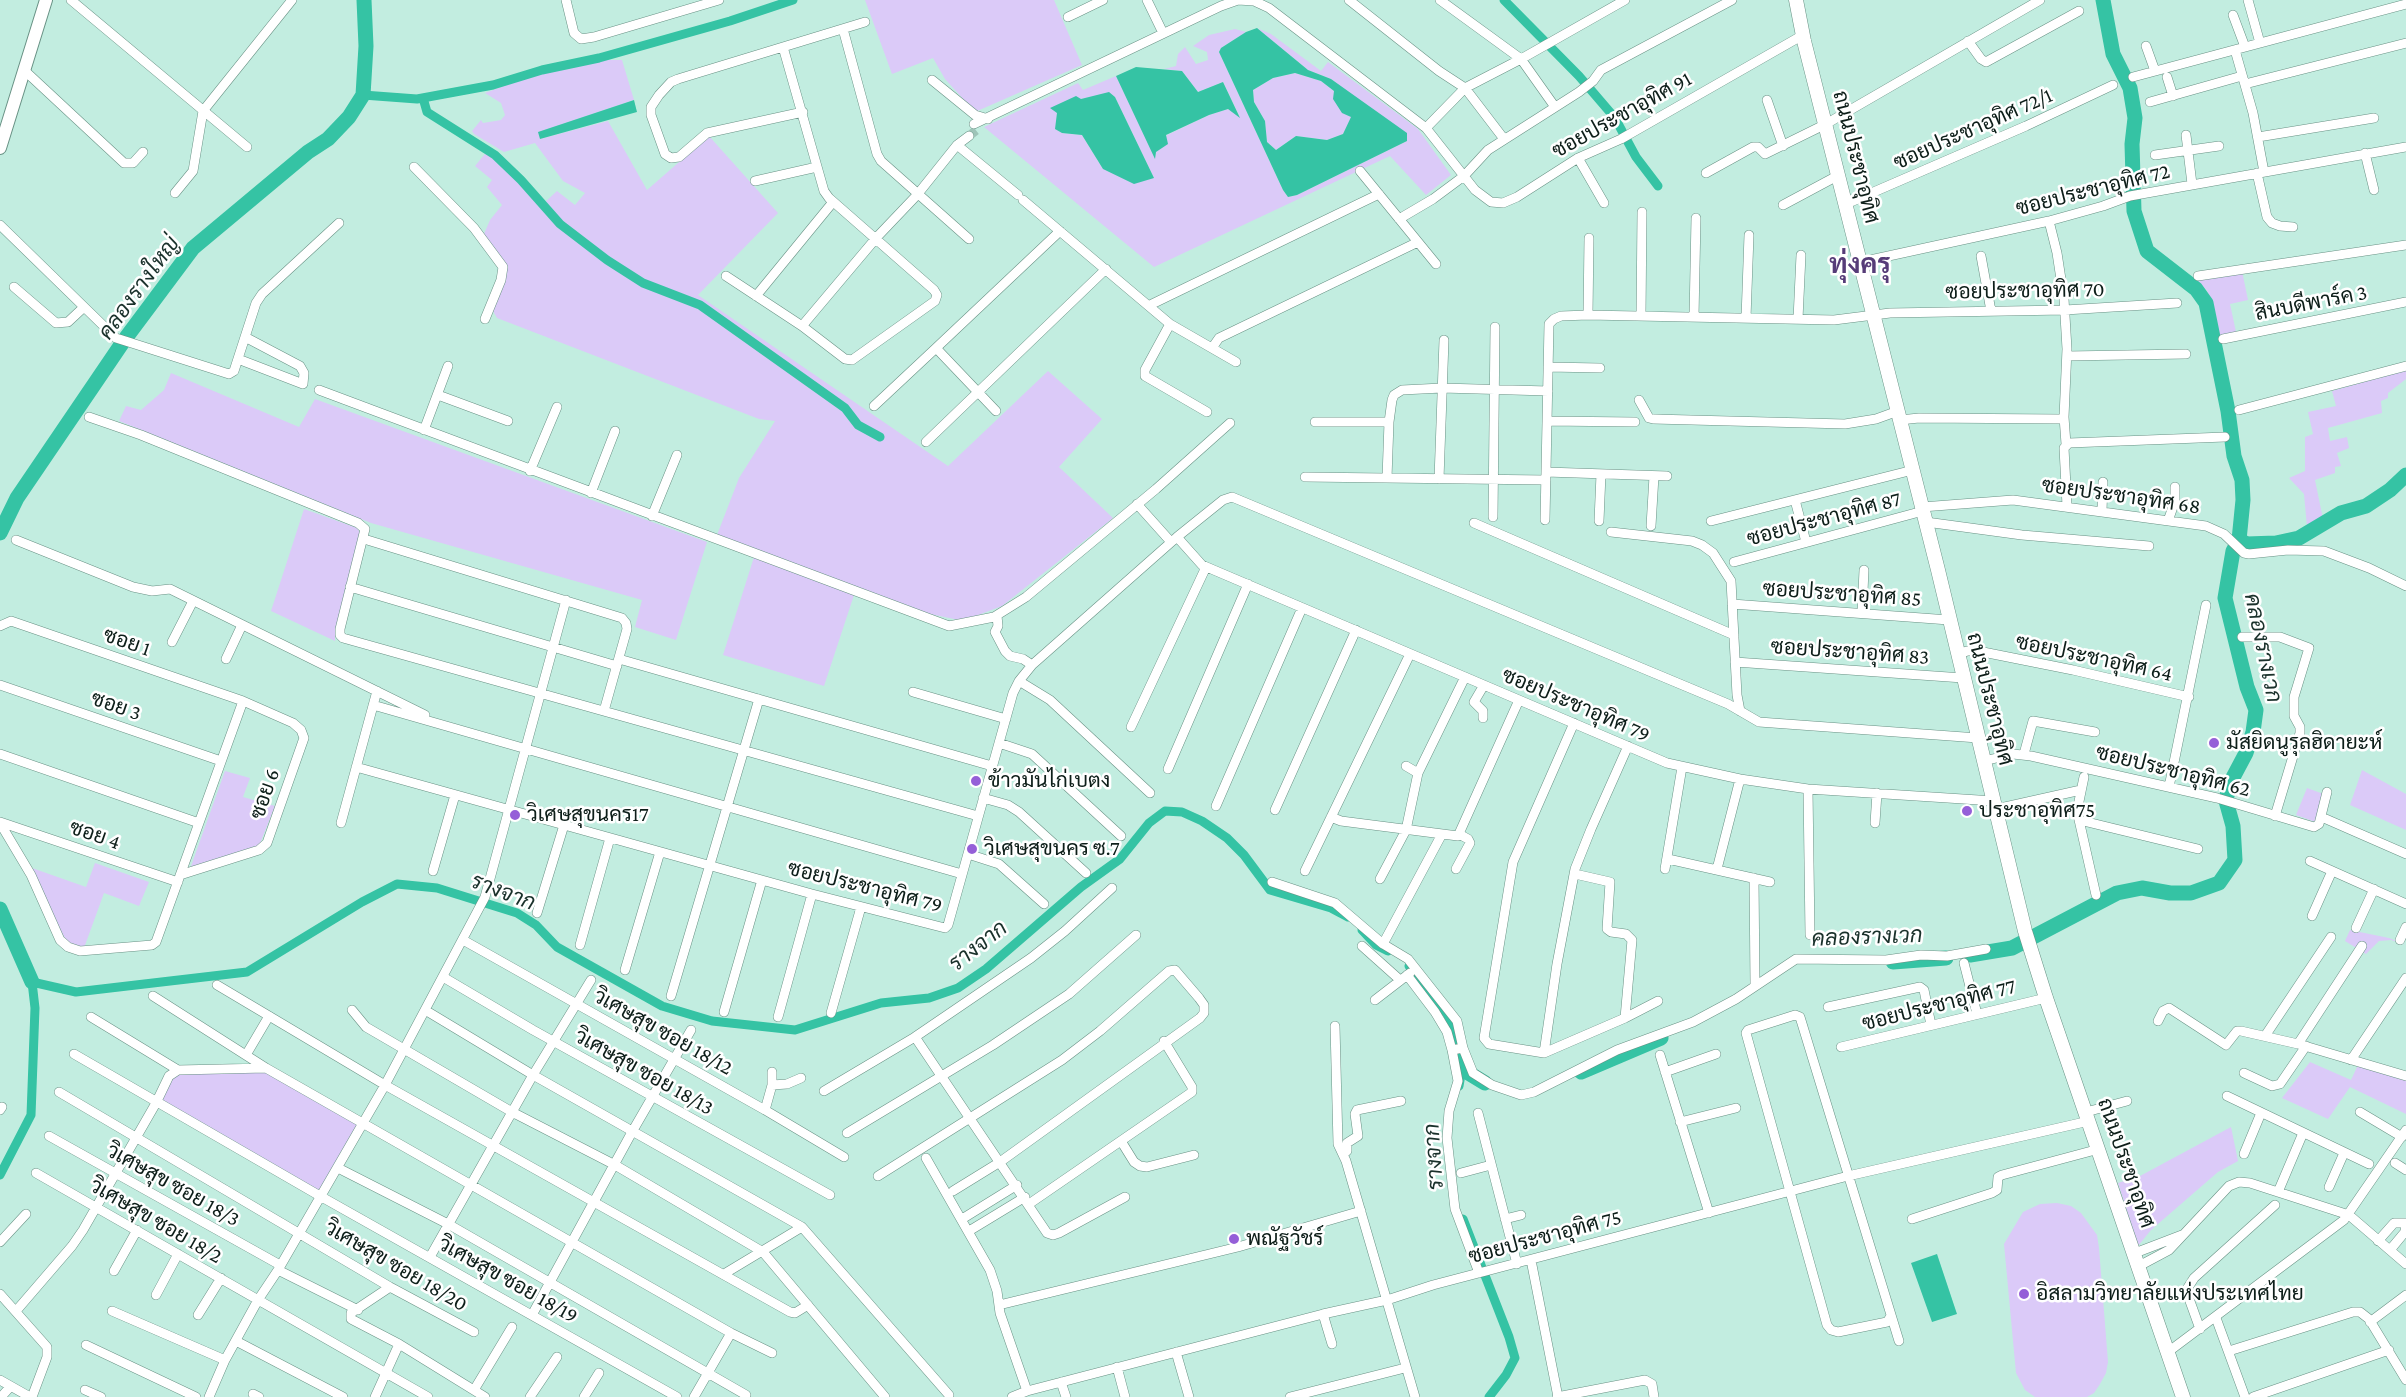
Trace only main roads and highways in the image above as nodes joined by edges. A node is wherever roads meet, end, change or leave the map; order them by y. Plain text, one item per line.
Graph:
1 (1796, 0) edge
2 (2183, 1397) edge

1 - 2 main road, ถนนประชาอุทิศ

